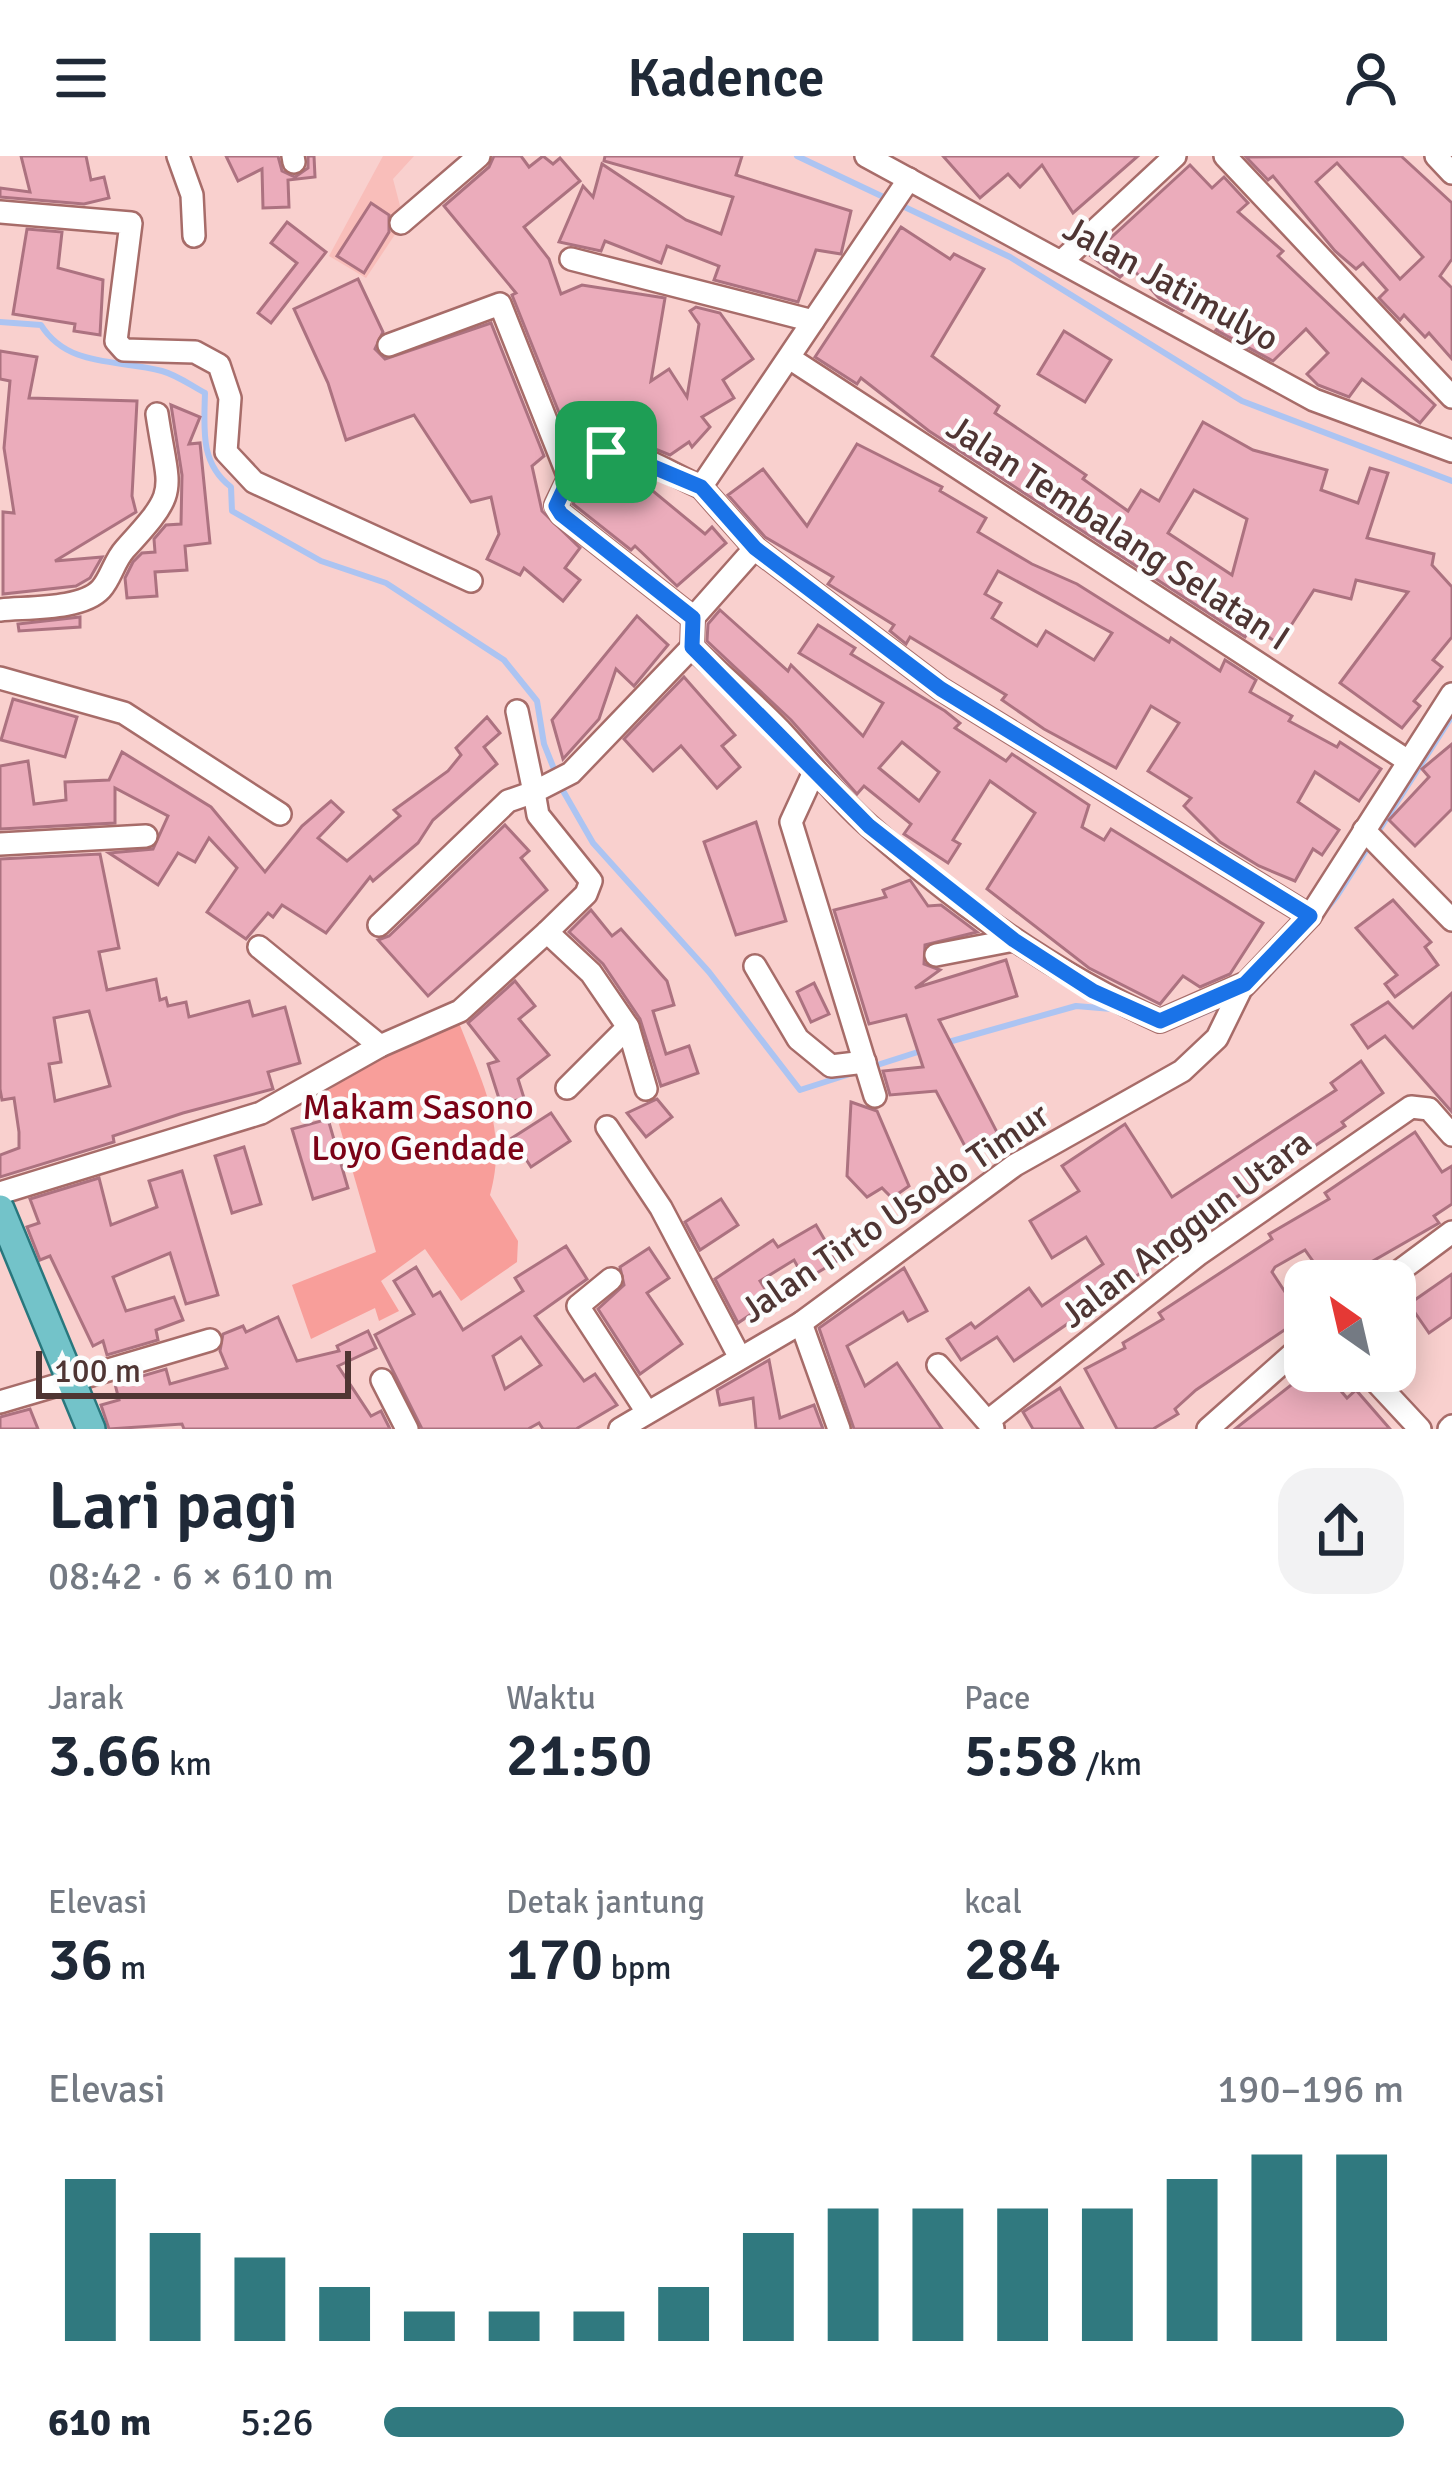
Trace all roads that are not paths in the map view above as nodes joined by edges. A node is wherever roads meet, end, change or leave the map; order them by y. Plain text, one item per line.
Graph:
1 (178, 156) edge
2 (478, 156) edge
3 (866, 156) edge
4 (1174, 156) edge
5 (1225, 156) edge
6 (1436, 156) edge
7 (1452, 172) edge
8 (906, 183) junction
9 (0, 212) edge
10 (401, 223) dead end
11 (194, 236) dead end
12 (571, 259) dead end
13 (1062, 261) junction
14 (813, 321) junction
15 (389, 345) dead end
16 (791, 359) junction
17 (1452, 397) edge
18 (157, 414) dead end
19 (1452, 451) edge
20 (569, 478) junction
21 (701, 487) junction
22 (755, 548) junction
23 (471, 581) dead end
24 (0, 610) edge
25 (693, 618) junction
26 (692, 647) junction
27 (0, 678) edge
28 (1451, 696) edge
29 (517, 711) dead end
30 (1408, 761) junction
31 (814, 772) junction
32 (552, 783) junction
33 (280, 814) dead end
34 (1364, 830) junction
35 (146, 836) dead end
36 (0, 844) edge
37 (1310, 916) junction
38 (1452, 920) edge
39 (379, 926) dead end
40 (547, 932) junction
41 (1014, 940) junction
42 (259, 947) dead end
43 (936, 956) dead end
44 (755, 966) dead end
45 (1239, 993) junction
46 (628, 1027) junction
47 (380, 1046) junction
48 (865, 1062) junction
49 (567, 1088) dead end
50 (646, 1089) dead end
51 (875, 1096) dead end
52 (607, 1127) dead end
53 (1452, 1135) edge
54 (0, 1193) edge
55 (0, 1209) edge
56 (1452, 1232) edge
57 (1414, 1260) edge
58 (611, 1279) dead end
59 (801, 1323) junction
60 (210, 1340) dead end
61 (739, 1356) junction
62 (1284, 1362) edge
63 (938, 1365) dead end
64 (69, 1379) junction
65 (382, 1380) dead end
66 (1386, 1392) edge
67 (0, 1402) edge
68 (647, 1412) junction
69 (990, 1425) edge
70 (91, 1429) edge
71 (407, 1429) edge
72 (620, 1429) edge
73 (839, 1429) edge
74 (1208, 1429) edge
75 (1420, 1429) edge

1 - 11 street
2 - 10 street
3 - 8 street, Jalan Jatimulyo
4 - 13 street
5 - 17 street
6 - 7 street
8 - 13 street, Jalan Jatimulyo
8 - 14 street
9 - 23 street
12 - 14 street
13 - 19 street, Jalan Jatimulyo
14 - 16 street
15 - 20 street
16 - 21 street
16 - 30 street, Jalan Tembalang Selatan I
18 - 24 street
20 - 21 street
20 - 25 street
21 - 22 street
22 - 25 street
22 - 37 street
25 - 26 street
26 - 31 street
26 - 32 street
27 - 33 street
28 - 30 street
29 - 32 street
30 - 34 street
31 - 41 street
31 - 48 street
32 - 39 street
32 - 40 street
34 - 37 street
34 - 38 street
35 - 36 street
37 - 45 street
40 - 46 street
40 - 47 street
41 - 43 street
41 - 45 street
42 - 47 street
44 - 48 street
45 - 59 street, Jalan Tirto Usodo Timur
46 - 49 street
46 - 50 street
47 - 54 street
48 - 51 street
52 - 61 street
53 - 69 street, Jalan Anggun Utara
55 - 64 main road
56 - 57 street
58 - 68 street
59 - 61 street, Jalan Tirto Usodo Timur
59 - 73 street
60 - 64 street
61 - 68 street, Jalan Tirto Usodo Timur
62 - 74 street
63 - 69 street
64 - 67 street
64 - 70 main road
65 - 71 street
66 - 75 street
68 - 72 street, Jalan Tirto Usodo Timur

